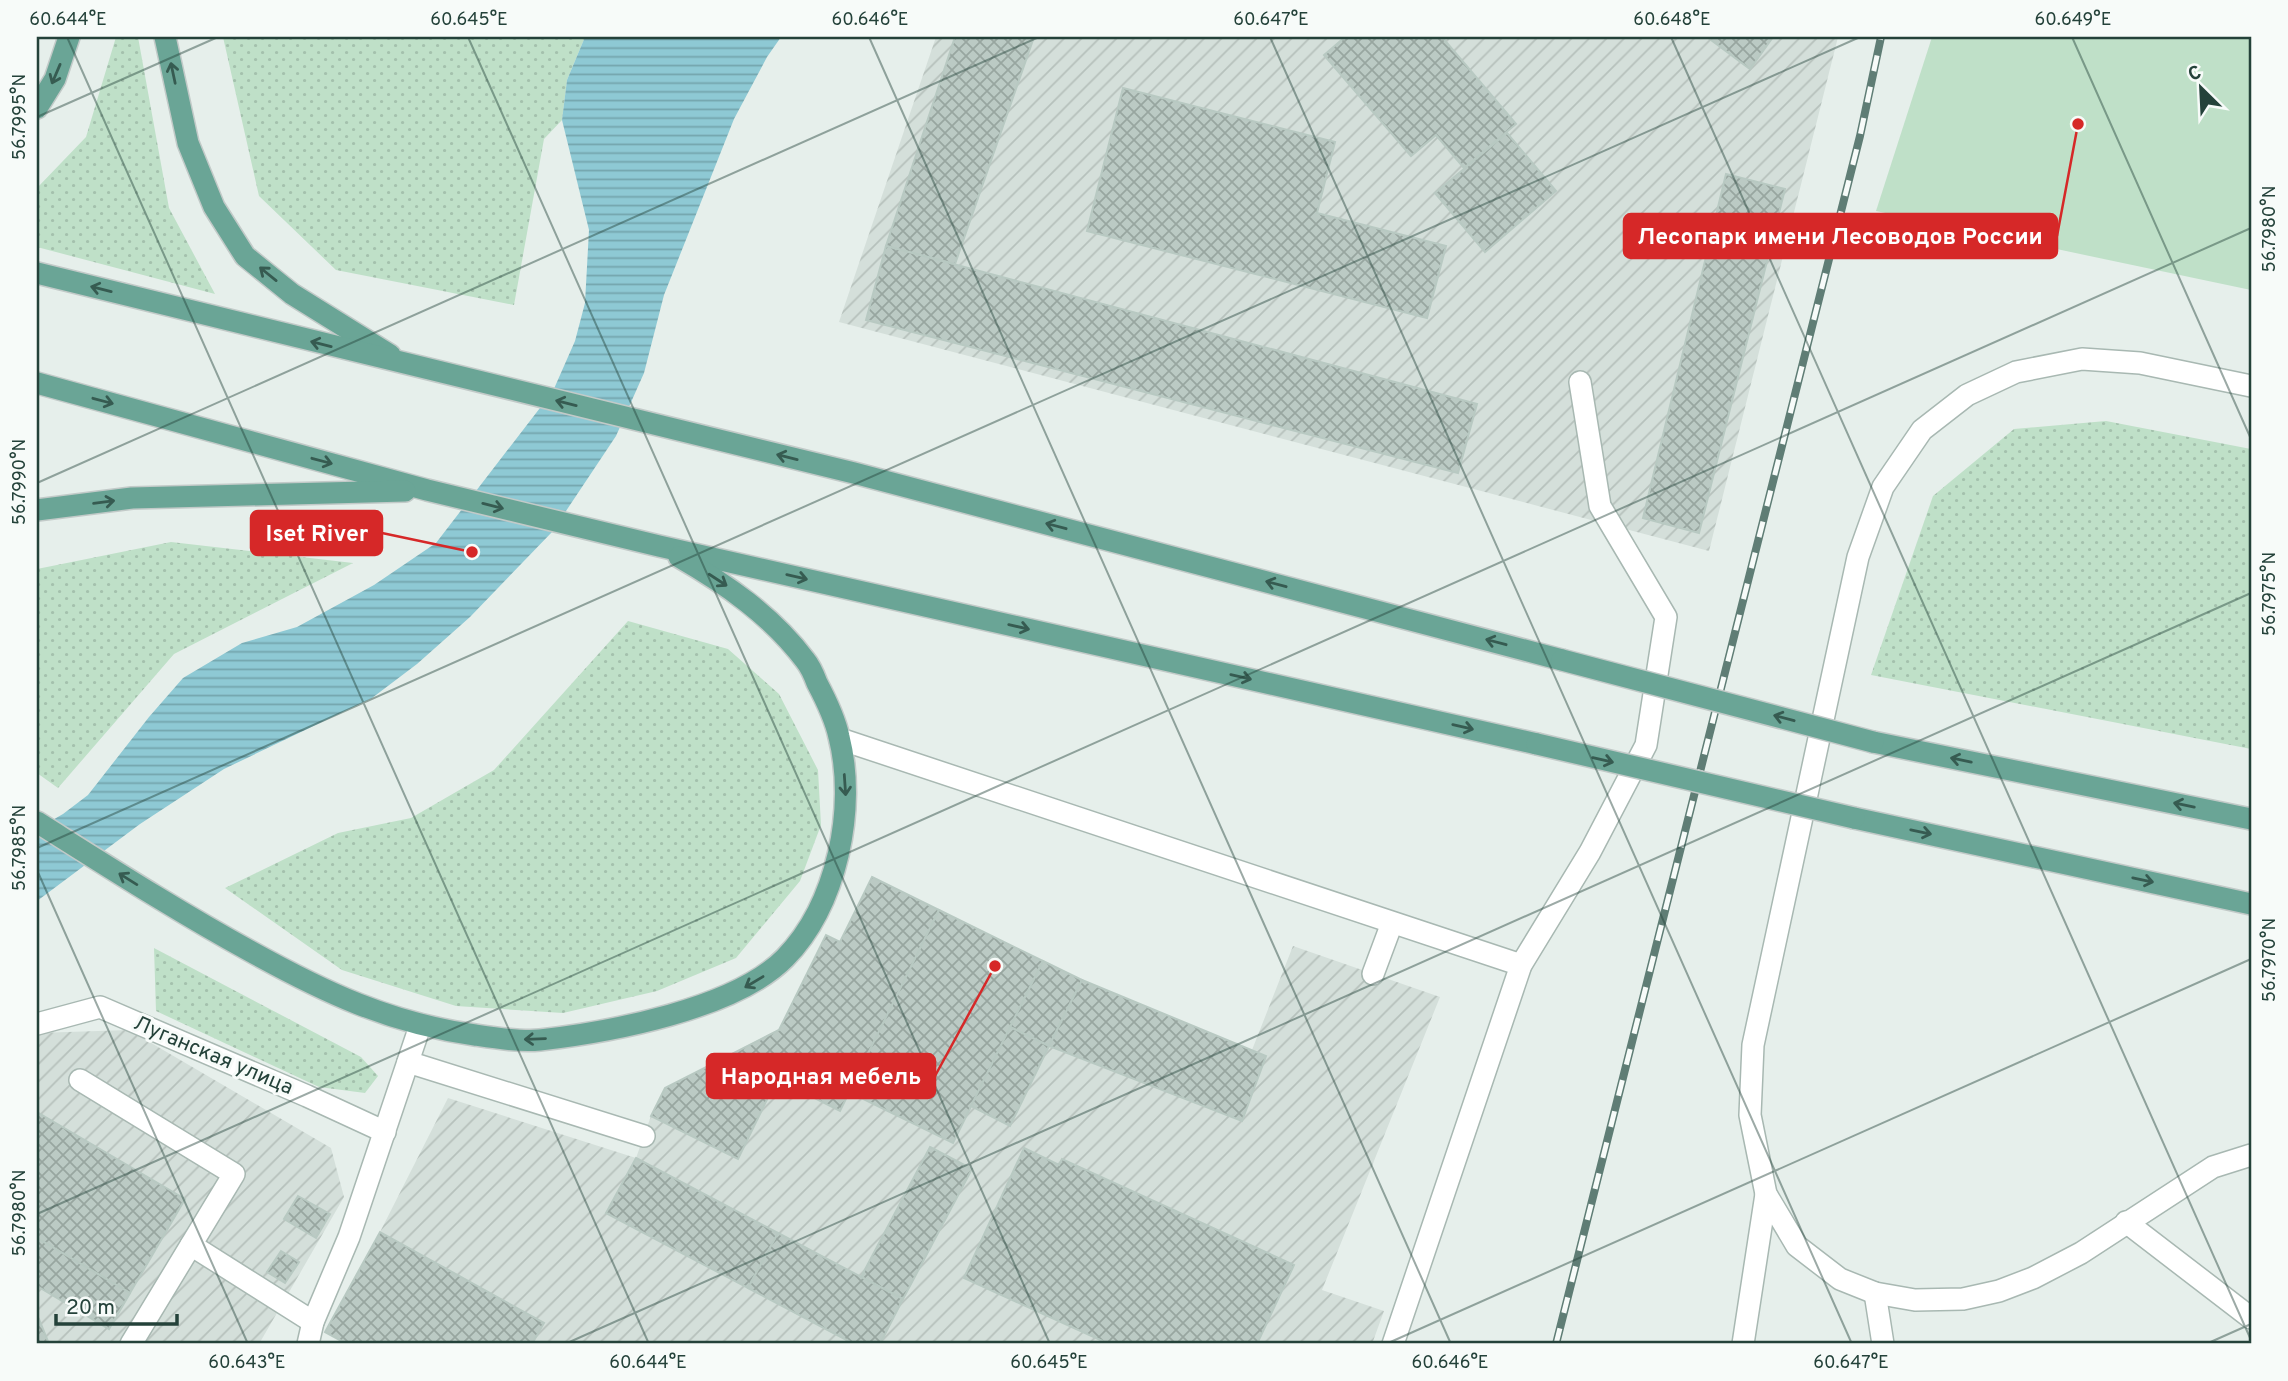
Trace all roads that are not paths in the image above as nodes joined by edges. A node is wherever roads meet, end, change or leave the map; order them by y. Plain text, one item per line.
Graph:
1 (69, 37) edge
2 (165, 37) edge
3 (37, 108) edge
4 (37, 273) edge
5 (407, 365) junction
6 (1580, 382) dead end
7 (37, 383) edge
8 (2251, 386) edge
9 (426, 490) junction
10 (37, 510) edge
11 (659, 546) junction
12 (840, 739) junction
13 (2251, 819) edge
14 (37, 822) edge
15 (2251, 904) edge
16 (1392, 923) junction
17 (1521, 965) junction
18 (1373, 974) dead end
19 (37, 1024) edge
20 (420, 1026) junction
21 (408, 1062) junction
22 (80, 1080) dead end
23 (385, 1132) junction
24 (643, 1136) dead end
25 (2251, 1155) edge
26 (1766, 1194) junction
27 (2126, 1222) junction
28 (191, 1245) junction
29 (1875, 1293) junction
30 (2251, 1318) edge
31 (313, 1322) junction
32 (131, 1344) edge
33 (308, 1344) edge
34 (1393, 1344) edge
35 (1743, 1344) edge
36 (1883, 1344) edge

1 -> 3 main road
5 -> 2 main road
5 -> 4 main road
13 -> 5 main road, bridge
6 - 17 street
7 -> 9 main road
8 - 26 street
10 -> 9 main road
9 -> 11 main road
11 -> 12 main road
11 -> 15 main road, bridge
12 - 16 street
12 -> 20 main road
20 -> 14 main road
16 - 17 street
16 - 18 street
17 - 34 street
19 - 23 street, Луганская улица
20 - 21 street
21 - 23 street
21 - 24 street
22 - 28 street
23 - 31 street
25 - 27 street
26 - 29 street
26 - 35 street
27 - 29 street
27 - 30 street
28 - 31 street
28 - 32 street
29 - 36 street
31 - 33 street

